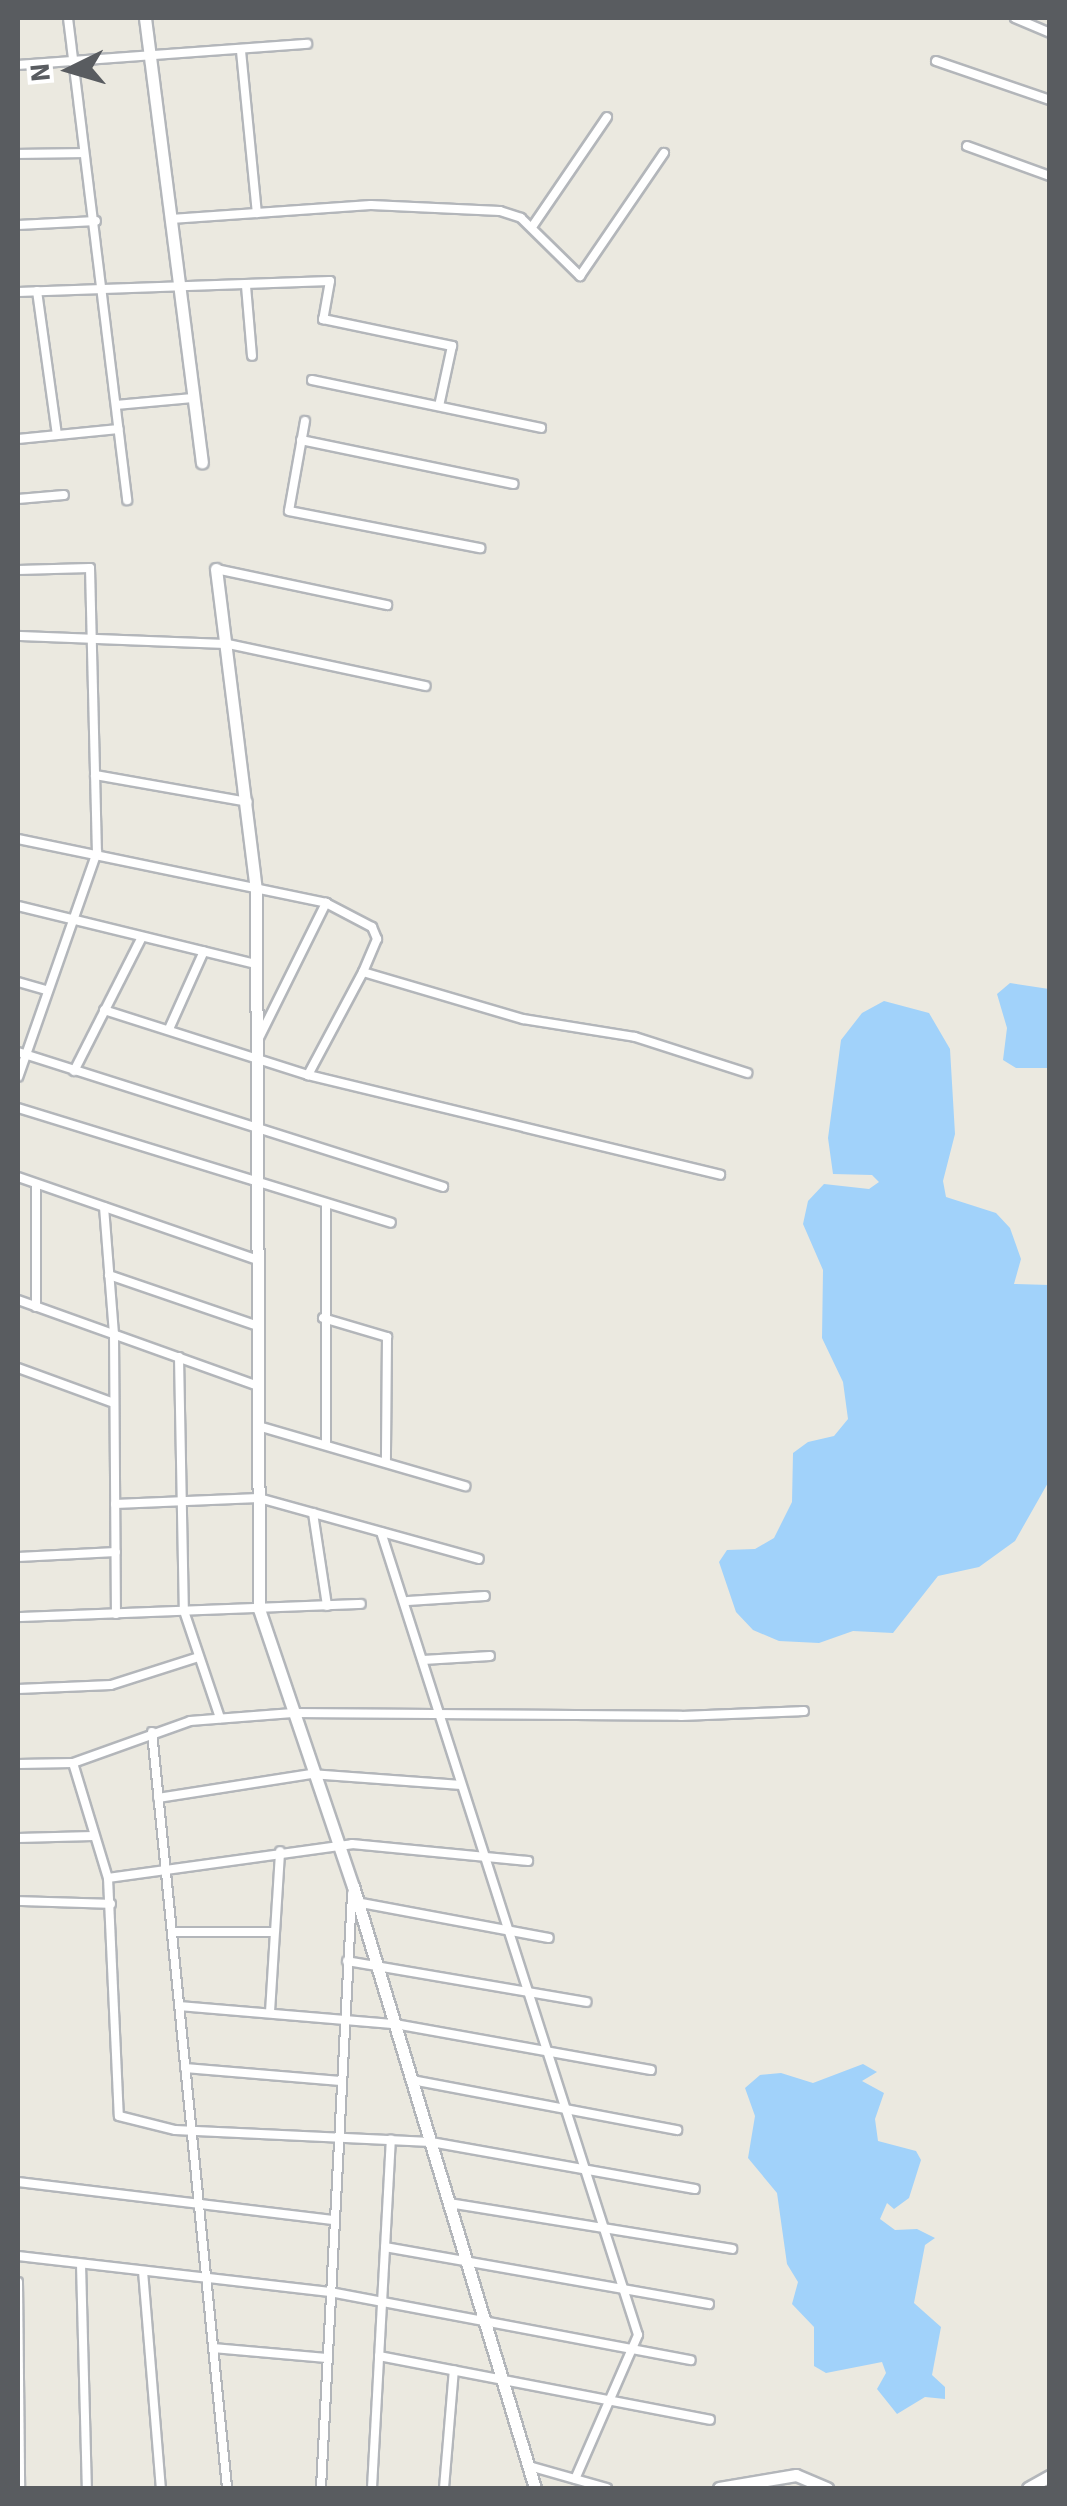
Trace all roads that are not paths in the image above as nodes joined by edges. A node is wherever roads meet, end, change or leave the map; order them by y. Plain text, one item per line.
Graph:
1 (68, 18) edge
2 (145, 18) edge
3 (1014, 18) edge
4 (1050, 33) edge
5 (307, 44) dead end
6 (241, 51) junction
7 (150, 58) junction
8 (75, 61) junction
9 (936, 61) dead end
10 (18, 65) edge
11 (1050, 100) edge
12 (607, 116) dead end
13 (967, 146) dead end
14 (84, 153) junction
15 (664, 153) dead end
16 (18, 154) edge
17 (1050, 176) edge
18 (258, 213) junction
19 (171, 219) junction
20 (96, 221) junction
21 (18, 225) edge
22 (532, 227) junction
23 (246, 286) junction
24 (104, 287) junction
25 (180, 288) junction
26 (37, 291) junction
27 (18, 292) edge
28 (252, 356) dead end
29 (312, 380) dead end
30 (194, 398) junction
31 (116, 405) junction
32 (439, 406) junction
33 (304, 421) dead end
34 (542, 428) dead end
35 (119, 429) junction
36 (57, 435) junction
37 (18, 439) edge
38 (301, 440) junction
39 (202, 462) dead end
40 (514, 484) dead end
41 (64, 495) dead end
42 (18, 499) edge
43 (127, 500) dead end
44 (480, 548) dead end
45 (216, 569) joint
46 (18, 570) edge
47 (387, 605) dead end
48 (18, 636) edge
49 (93, 636) junction
50 (228, 644) junction
51 (426, 686) dead end
52 (95, 775) junction
53 (248, 802) junction
54 (18, 838) edge
55 (97, 852) junction
56 (256, 888) junction
57 (326, 902) junction
58 (18, 906) edge
59 (72, 920) junction
60 (142, 937) junction
61 (204, 951) junction
62 (256, 964) junction
63 (363, 972) junction
64 (18, 982) edge
65 (46, 990) junction
66 (104, 1010) junction
67 (169, 1029) junction
68 (257, 1048) junction
69 (20, 1053) edge
70 (74, 1070) junction
71 (747, 1073) dead end
72 (308, 1075) junction
73 (18, 1077) edge
74 (18, 1108) edge
75 (257, 1124) junction
76 (720, 1175) dead end
77 (18, 1177) edge
78 (36, 1184) junction
79 (257, 1186) junction
80 (443, 1187) dead end
81 (326, 1205) junction
82 (104, 1207) junction
83 (391, 1223) dead end
84 (258, 1260) junction
85 (109, 1276) junction
86 (18, 1300) edge
87 (36, 1306) junction
88 (323, 1318) junction
89 (258, 1326) junction
90 (114, 1334) junction
91 (179, 1357) junction
92 (18, 1368) edge
93 (258, 1386) junction
94 (114, 1402) junction
95 (258, 1426) junction
96 (326, 1445) junction
97 (386, 1462) junction
98 (465, 1486) dead end
99 (259, 1498) junction
100 (179, 1501) junction
101 (115, 1504) junction
102 (313, 1513) junction
103 (381, 1532) junction
104 (116, 1552) junction
105 (18, 1557) edge
106 (479, 1559) dead end
107 (485, 1596) dead end
108 (408, 1602) junction
109 (361, 1604) dead end
110 (327, 1606) junction
111 (259, 1608) junction
112 (184, 1611) junction
113 (116, 1614) junction
114 (18, 1617) edge
115 (490, 1656) dead end
116 (199, 1657) junction
117 (423, 1660) junction
118 (18, 1689) edge
119 (804, 1710) dead end
120 (438, 1712) junction
121 (294, 1713) junction
122 (220, 1718) junction
123 (152, 1732) junction
124 (73, 1763) junction
125 (18, 1764) edge
126 (311, 1774) junction
127 (461, 1786) junction
128 (158, 1798) junction
129 (93, 1836) junction
130 (18, 1838) edge
131 (336, 1845) junction
132 (280, 1852) junction
133 (484, 1856) junction
134 (528, 1862) dead end
135 (166, 1868) junction
136 (108, 1878) junction
137 (18, 1902) edge
138 (354, 1902) junction
139 (111, 1904) junction
140 (510, 1931) junction
141 (172, 1932) junction
142 (273, 1932) junction
143 (549, 1938) dead end
144 (347, 1961) junction
145 (377, 1966) junction
146 (529, 1992) junction
147 (588, 2002) dead end
148 (179, 2006) junction
149 (270, 2012) junction
150 (342, 2019) junction
151 (395, 2024) junction
152 (548, 2052) junction
153 (185, 2068) junction
154 (651, 2070) dead end
155 (412, 2080) junction
156 (340, 2081) junction
157 (566, 2109) junction
158 (196, 2130) junction
159 (677, 2130) dead end
160 (337, 2138) junction
161 (391, 2140) junction
162 (431, 2142) junction
163 (587, 2170) junction
164 (18, 2182) edge
165 (695, 2189) dead end
166 (449, 2203) junction
167 (199, 2206) junction
168 (333, 2220) junction
169 (604, 2230) junction
170 (385, 2247) junction
171 (732, 2249) dead end
172 (18, 2256) edge
173 (466, 2259) junction
174 (81, 2264) junction
175 (144, 2271) junction
176 (206, 2278) junction
177 (18, 2282) edge
178 (623, 2288) junction
179 (330, 2292) junction
180 (382, 2302) junction
181 (709, 2304) dead end
182 (484, 2318) junction
183 (213, 2348) junction
184 (632, 2348) junction
185 (379, 2356) junction
186 (327, 2358) junction
187 (691, 2360) dead end
188 (454, 2370) junction
189 (503, 2380) junction
190 (609, 2401) junction
191 (710, 2420) dead end
192 (528, 2466) junction
193 (1050, 2476) edge
194 (575, 2479) junction
195 (20, 2488) edge
196 (87, 2488) edge
197 (161, 2488) edge
198 (227, 2488) edge
199 (321, 2488) edge
200 (372, 2488) edge
201 (444, 2488) edge
202 (536, 2488) edge
203 (607, 2488) edge
204 (719, 2488) edge
205 (827, 2488) edge
206 (1028, 2488) edge

1 - 8 street
2 - 7 street
3 - 4 street
5 - 6 street
6 - 7 street
6 - 18 street
7 - 8 street
7 - 19 street
8 - 10 street
8 - 14 street
9 - 11 street
12 - 22 street
13 - 17 street
14 - 16 street
14 - 20 street
15 - 22 street
18 - 19 street
18 - 22 street
19 - 25 street
20 - 21 street
20 - 24 street
23 - 25 street
23 - 28 street
23 - 32 street
24 - 25 street
24 - 26 street
24 - 31 street
25 - 30 street
26 - 27 street
26 - 36 street
29 - 32 street
30 - 31 street
30 - 39 street
31 - 35 street
32 - 34 street
33 - 38 street
35 - 36 street
35 - 43 street
36 - 37 street
38 - 40 street
38 - 44 street
41 - 42 street
45 - 47 street
45 - 50 street
46 - 49 street
48 - 49 street
49 - 50 street
49 - 52 street
50 - 51 street
50 - 53 street
52 - 53 street
52 - 55 street
53 - 56 street
54 - 55 street
55 - 56 street
55 - 59 street
56 - 57 street
56 - 62 street
57 - 63 street
57 - 68 street
58 - 59 street
59 - 60 street
59 - 65 street
60 - 61 street
60 - 66 street
61 - 62 street
61 - 67 street
62 - 68 street
63 - 71 street
63 - 72 street
64 - 65 street
65 - 69 street
66 - 67 street
66 - 70 street
67 - 68 street
68 - 72 street
68 - 75 street
69 - 70 street
69 - 73 street
70 - 75 street
72 - 76 street
74 - 79 street
75 - 79 street
75 - 80 street
77 - 78 street
78 - 82 street
78 - 87 street
79 - 81 street
79 - 84 street
81 - 83 street
81 - 88 street
82 - 84 street
82 - 85 street
84 - 89 street
85 - 89 street
85 - 90 street
86 - 87 street
87 - 90 street
88 - 96 street
88 - 97 street
89 - 93 street
90 - 91 street
90 - 94 street
91 - 93 street
91 - 100 street
92 - 94 street
93 - 95 street
94 - 101 street
95 - 96 street
95 - 99 street
96 - 97 street
97 - 98 street
99 - 100 street
99 - 102 street
99 - 111 street
100 - 101 street
100 - 112 street
101 - 104 street
102 - 103 street
102 - 110 street
103 - 106 street
103 - 108 street
104 - 105 street
104 - 113 street
107 - 108 street
108 - 117 street
109 - 110 street
110 - 111 street
111 - 112 street
111 - 121 street
112 - 113 street
112 - 116 street
113 - 114 street
115 - 117 street
116 - 118 street
116 - 122 street
117 - 120 street
119 - 120 street
120 - 121 street
120 - 127 street
121 - 122 street
121 - 126 street
122 - 123 street
123 - 124 street
123 - 128 street
124 - 125 street
124 - 129 street
126 - 127 street
126 - 128 street
126 - 131 street
127 - 133 street
128 - 135 street
129 - 130 street
129 - 136 street
131 - 132 street
131 - 133 street
131 - 138 street
132 - 135 street
132 - 142 street
133 - 134 street
133 - 140 street
135 - 136 street
135 - 141 street
136 - 139 street
137 - 139 street
138 - 140 street
138 - 144 street
138 - 145 street
139 - 158 street
140 - 143 street
140 - 146 street
141 - 142 street
141 - 148 street
142 - 149 street
144 - 145 street
144 - 150 street
145 - 146 street
145 - 151 street
146 - 147 street
146 - 152 street
148 - 149 street
148 - 153 street
149 - 150 street
150 - 151 street
150 - 156 street
151 - 152 street
151 - 155 street
152 - 154 street
152 - 157 street
153 - 156 street
153 - 158 street
155 - 157 street
155 - 162 street
156 - 160 street
157 - 159 street
157 - 163 street
158 - 160 street
158 - 167 street
160 - 161 street
160 - 168 street
161 - 162 street
161 - 170 street
162 - 163 street
162 - 166 street
163 - 165 street
163 - 169 street
164 - 167 street
166 - 169 street
166 - 173 street
167 - 168 street
167 - 176 street
168 - 179 street
169 - 171 street
169 - 178 street
170 - 173 street
170 - 180 street
172 - 174 street
173 - 178 street
173 - 182 street
174 - 175 street
174 - 196 street
175 - 176 street
175 - 197 street
176 - 179 street
176 - 183 street
177 - 195 street
178 - 181 street
178 - 184 street
179 - 180 street
179 - 186 street
180 - 182 street
180 - 185 street
182 - 184 street
182 - 189 street
183 - 186 street
183 - 198 street
184 - 187 street
184 - 190 street
185 - 188 street
185 - 200 street
186 - 199 street
188 - 189 street
188 - 201 street
189 - 190 street
189 - 192 street
190 - 191 street
190 - 194 street
192 - 194 street
192 - 202 street
193 - 206 street
194 - 203 street
204 - 205 street

